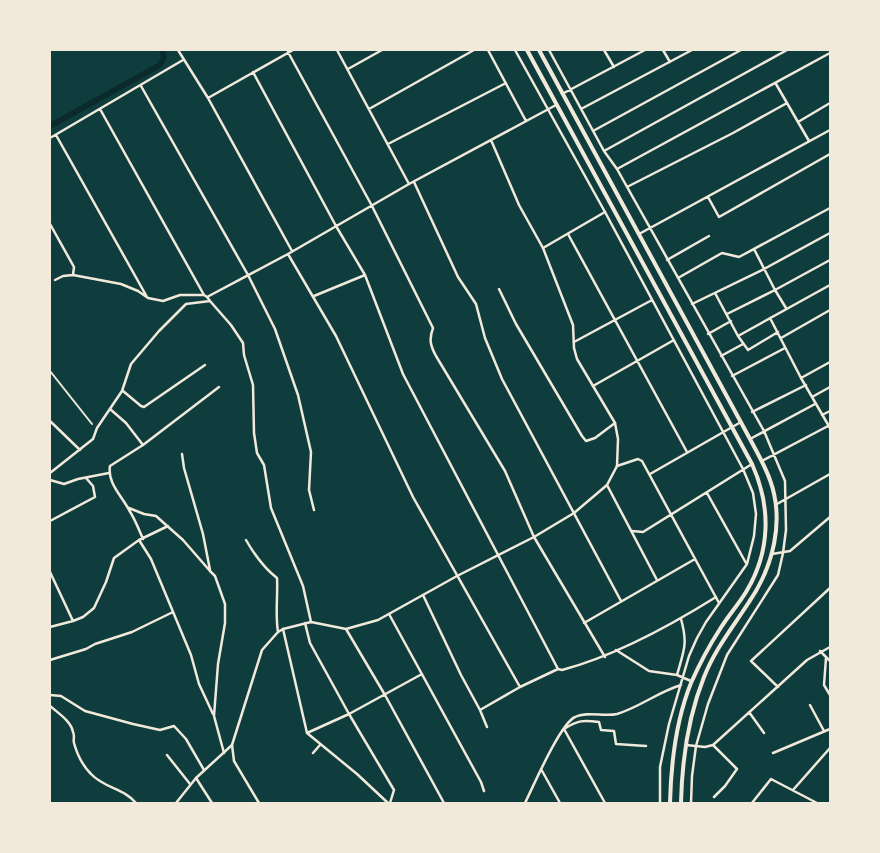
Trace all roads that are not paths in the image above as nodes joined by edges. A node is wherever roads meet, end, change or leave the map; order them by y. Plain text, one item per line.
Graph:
1 (178, 50) edge
2 (293, 50) edge
3 (338, 50) edge
4 (382, 50) edge
5 (474, 50) edge
6 (488, 50) edge
7 (515, 50) edge
8 (526, 50) edge
9 (539, 50) edge
10 (549, 50) edge
11 (604, 50) edge
12 (645, 50) edge
13 (663, 50) edge
14 (692, 50) edge
15 (741, 50) edge
16 (787, 50) edge
17 (288, 52) junction
18 (830, 53) edge
19 (183, 60) junction
20 (670, 62) junction
21 (614, 67) junction
22 (348, 70) junction
23 (253, 72) junction
24 (506, 83) junction
25 (776, 84) junction
26 (141, 86) junction
27 (570, 90) junction
28 (562, 94) junction
29 (208, 98) junction
30 (787, 103) junction
31 (830, 103) edge
32 (556, 105) junction
33 (100, 109) junction
34 (369, 109) junction
35 (581, 109) junction
36 (548, 110) junction
37 (526, 122) junction
38 (798, 122) junction
39 (830, 130) edge
40 (593, 131) junction
41 (56, 135) junction
42 (50, 138) edge
43 (491, 140) junction
44 (809, 141) junction
45 (388, 144) junction
46 (604, 151) junction
47 (830, 154) edge
48 (617, 169) junction
49 (414, 182) junction
50 (409, 184) junction
51 (627, 187) junction
52 (708, 197) junction
53 (372, 206) junction
54 (830, 208) edge
55 (605, 212) junction
56 (50, 224) edge
57 (336, 226) junction
58 (650, 228) junction
59 (830, 233) edge
60 (568, 234) junction
61 (639, 234) junction
62 (709, 236) dead end
63 (543, 248) junction
64 (754, 249) junction
65 (292, 252) junction
66 (288, 254) junction
67 (667, 260) junction
68 (830, 260) edge
69 (764, 269) junction
70 (73, 275) junction
71 (248, 275) junction
72 (365, 275) junction
73 (678, 278) junction
74 (55, 280) dead end
75 (830, 285) edge
76 (499, 289) dead end
77 (775, 290) junction
78 (715, 293) junction
79 (206, 296) junction
80 (314, 296) junction
81 (148, 298) junction
82 (652, 300) junction
83 (210, 301) junction
84 (692, 304) junction
85 (786, 308) junction
86 (830, 310) edge
87 (727, 314) junction
88 (770, 318) junction
89 (614, 320) junction
90 (731, 321) junction
91 (778, 332) junction
92 (708, 334) junction
93 (738, 336) junction
94 (781, 338) junction
95 (674, 340) junction
96 (574, 342) junction
97 (743, 344) junction
98 (785, 348) junction
99 (721, 356) junction
100 (637, 361) junction
101 (830, 362) edge
102 (205, 365) dead end
103 (50, 371) edge
104 (732, 376) junction
105 (801, 378) junction
106 (806, 385) junction
107 (593, 386) junction
108 (830, 387) edge
109 (219, 388) dead end
110 (122, 391) junction
111 (812, 397) junction
112 (815, 404) junction
113 (110, 409) junction
114 (830, 411) edge
115 (752, 412) junction
116 (822, 415) junction
117 (50, 421) edge
118 (741, 422) junction
119 (615, 423) junction
120 (92, 424) dead end
121 (731, 427) junction
122 (829, 427) edge
123 (723, 431) junction
124 (764, 432) junction
125 (750, 439) junction
126 (143, 445) junction
127 (80, 450) junction
128 (687, 452) junction
129 (182, 454) dead end
130 (775, 454) junction
131 (762, 461) junction
132 (752, 464) junction
133 (617, 466) junction
134 (743, 469) junction
135 (50, 473) edge
136 (109, 473) junction
137 (650, 474) junction
138 (830, 474) edge
139 (86, 478) junction
140 (50, 480) edge
141 (607, 485) junction
142 (707, 493) junction
143 (786, 499) junction
144 (777, 504) junction
145 (129, 508) junction
146 (314, 510) dead end
147 (574, 512) junction
148 (672, 514) junction
149 (830, 518) edge
150 (50, 521) edge
151 (168, 526) junction
152 (632, 531) junction
153 (534, 537) junction
154 (141, 540) junction
155 (246, 540) dead end
156 (783, 553) junction
157 (772, 554) junction
158 (498, 556) junction
159 (696, 558) junction
160 (747, 564) junction
161 (210, 571) junction
162 (50, 572) edge
163 (457, 576) junction
164 (657, 580) junction
165 (830, 588) edge
166 (424, 595) junction
167 (716, 597) junction
168 (621, 601) junction
169 (720, 603) junction
170 (173, 612) junction
171 (389, 614) junction
172 (681, 619) junction
173 (73, 621) junction
174 (311, 622) junction
175 (305, 623) junction
176 (584, 623) junction
177 (50, 627) edge
178 (283, 629) junction
179 (346, 629) junction
180 (278, 632) junction
181 (830, 648) edge
182 (616, 650) junction
183 (820, 652) junction
184 (605, 657) junction
185 (826, 658) junction
186 (50, 660) edge
187 (830, 660) edge
188 (558, 669) junction
189 (422, 674) junction
190 (678, 675) junction
191 (683, 677) junction
192 (692, 681) junction
193 (681, 685) junction
194 (520, 687) junction
195 (778, 687) junction
196 (830, 694) edge
197 (50, 695) edge
198 (385, 695) junction
199 (810, 705) dead end
200 (50, 706) edge
201 (480, 710) junction
202 (749, 712) junction
203 (348, 714) junction
204 (214, 716) junction
205 (679, 726) junction
206 (486, 727) dead end
207 (688, 728) junction
208 (564, 729) junction
209 (830, 729) edge
210 (824, 731) junction
211 (307, 733) junction
212 (764, 733) dead end
213 (232, 745) junction
214 (320, 745) junction
215 (686, 745) junction
216 (713, 745) junction
217 (646, 746) dead end
218 (696, 746) junction
219 (830, 748) edge
220 (224, 753) junction
221 (313, 753) dead end
222 (773, 753) dead end
223 (167, 756) dead end
224 (541, 769) junction
225 (204, 770) junction
226 (671, 776) junction
227 (682, 777) junction
228 (196, 778) junction
229 (190, 784) junction
230 (793, 790) junction
231 (484, 791) dead end
232 (714, 796) dead end
233 (136, 803) edge
234 (176, 803) edge
235 (212, 803) edge
236 (259, 803) edge
237 (389, 803) edge
238 (444, 803) edge
239 (525, 803) edge
240 (560, 803) edge
241 (605, 803) edge
242 (660, 803) edge
243 (670, 803) edge
244 (681, 803) edge
245 (691, 803) edge
246 (752, 803) edge
247 (817, 803) edge

1 - 19 street
2 - 17 street
3 - 22 street
4 - 22 street
5 - 34 street
6 - 24 street
7 - 36 street
8 - 32 highway
9 - 28 highway
10 - 27 street
11 - 21 street
12 - 21 street
13 - 20 street
14 - 20 street
15 - 40 street
16 - 46 street
17 - 23 street
17 - 53 street
18 - 25 street
19 - 26 street
19 - 29 street
20 - 35 street
21 - 27 street
22 - 34 street
23 - 29 street
23 - 57 street
24 - 37 street
24 - 45 street
25 - 30 street
25 - 48 street
26 - 33 street
26 - 71 street
27 - 28 street
27 - 35 street
28 - 61 highway
29 - 65 street
30 - 38 street
30 - 51 street
31 - 38 street
32 - 36 street
32 - 121 highway
33 - 41 street
33 - 79 street
34 - 45 street
35 - 40 street
36 - 37 street
36 - 55 street
37 - 43 street
38 - 44 street
39 - 44 street
40 - 46 street
41 - 42 street
41 - 81 street
43 - 49 street
43 - 63 street
44 - 52 street
45 - 50 street
46 - 48 street
47 - 52 street
48 - 51 street
49 - 50 street
49 - 147 street
50 - 53 street
51 - 58 street
52 - 58 street
53 - 57 street
53 - 153 street
54 - 64 street
55 - 60 street
55 - 82 street
56 - 70 street
57 - 65 street
57 - 72 street
58 - 61 street
58 - 67 street
59 - 69 street
60 - 63 street
60 - 89 street
61 - 118 highway
62 - 67 street
63 - 96 street
64 - 69 street
64 - 73 street
65 - 66 street
66 - 71 street
66 - 80 street
67 - 73 street
68 - 77 street
69 - 77 street
69 - 78 street
70 - 74 street
70 - 81 street
71 - 79 street
71 - 146 street
72 - 80 street
72 - 158 street
73 - 84 street
75 - 85 street
76 - 119 street
77 - 85 street
77 - 87 street
78 - 84 street
78 - 87 street
79 - 81 street
79 - 83 street
80 - 163 street
82 - 89 street
82 - 95 street
83 - 110 street
83 - 174 street
84 - 92 street
85 - 88 street
86 - 94 street
87 - 90 street
88 - 91 street
88 - 93 street
89 - 96 street
89 - 100 street
90 - 92 street
90 - 93 street
91 - 94 street
91 - 97 street
92 - 99 street
93 - 97 street
94 - 98 street
95 - 100 street
95 - 123 street
96 - 107 street
97 - 99 street
98 - 104 street
98 - 105 street
99 - 104 street
100 - 107 street
100 - 128 street
101 - 105 street
102 - 110 street
103 - 120 street
104 - 115 street
105 - 106 street
106 - 111 street
106 - 115 street
107 - 119 street
108 - 111 street
109 - 126 street
110 - 113 street
111 - 112 street
112 - 116 street
112 - 124 street
113 - 126 street
113 - 127 street
114 - 116 street
115 - 124 street
116 - 122 street
117 - 127 street
118 - 121 street
118 - 125 highway
119 - 133 street
121 - 123 street
121 - 132 highway
122 - 130 street
123 - 128 street
123 - 134 street
124 - 125 street
124 - 130 street
125 - 131 highway
126 - 136 street
127 - 135 street
128 - 137 street
129 - 161 street
130 - 131 street
130 - 143 street
131 - 144 highway
132 - 134 street
132 - 192 highway
133 - 137 street
133 - 141 street
134 - 142 street
134 - 160 street
136 - 139 street
136 - 145 street
137 - 148 street
138 - 143 street
139 - 140 street
139 - 150 street
141 - 147 street
141 - 152 street
142 - 148 street
142 - 160 street
143 - 144 street
143 - 156 street
144 - 157 highway
145 - 151 street
145 - 154 street
147 - 153 street
147 - 168 street
148 - 152 street
148 - 159 street
149 - 156 street
151 - 154 street
151 - 161 street
152 - 164 street
153 - 158 street
153 - 176 street
154 - 170 street
154 - 173 street
155 - 180 street
156 - 157 street
156 - 218 street
157 - 207 highway
158 - 163 street
158 - 188 street
159 - 164 street
159 - 167 street
160 - 169 street
161 - 204 street
162 - 173 street
163 - 166 street
163 - 194 street
164 - 168 street
165 - 195 street
166 - 171 street
166 - 201 street
167 - 169 street
167 - 172 street
168 - 176 street
169 - 191 street
170 - 186 street
170 - 204 street
171 - 179 street
171 - 189 street
172 - 182 street
172 - 190 street
173 - 177 street
174 - 175 street
174 - 179 street
175 - 178 street
175 - 203 street
176 - 184 street
178 - 180 street
178 - 211 street
179 - 198 street
180 - 213 street
181 - 183 street
182 - 184 street
182 - 190 street
183 - 185 street
183 - 195 street
184 - 188 street
185 - 187 street
185 - 196 street
188 - 194 street
189 - 198 street
189 - 231 street
190 - 191 street
191 - 192 street
191 - 193 street
192 - 205 highway
193 - 208 street
193 - 242 street
194 - 201 street
195 - 202 street
197 - 225 street
198 - 203 street
198 - 238 street
199 - 210 street
200 - 233 street
201 - 206 street
202 - 212 street
202 - 216 street
203 - 211 street
203 - 237 street
204 - 220 street
205 - 207 highway
205 - 226 highway
207 - 215 highway
208 - 217 street
208 - 224 street
208 - 241 street
209 - 210 street
210 - 222 street
211 - 214 street
213 - 220 street
213 - 236 street
214 - 221 street
214 - 237 street
215 - 218 street
215 - 227 highway
216 - 218 street
216 - 232 street
218 - 245 street
219 - 230 street
220 - 225 street
223 - 229 street
224 - 239 street
224 - 240 street
225 - 228 street
226 - 227 highway
226 - 243 highway
227 - 244 highway
228 - 229 street
228 - 235 street
229 - 234 street
230 - 246 street
230 - 247 street

